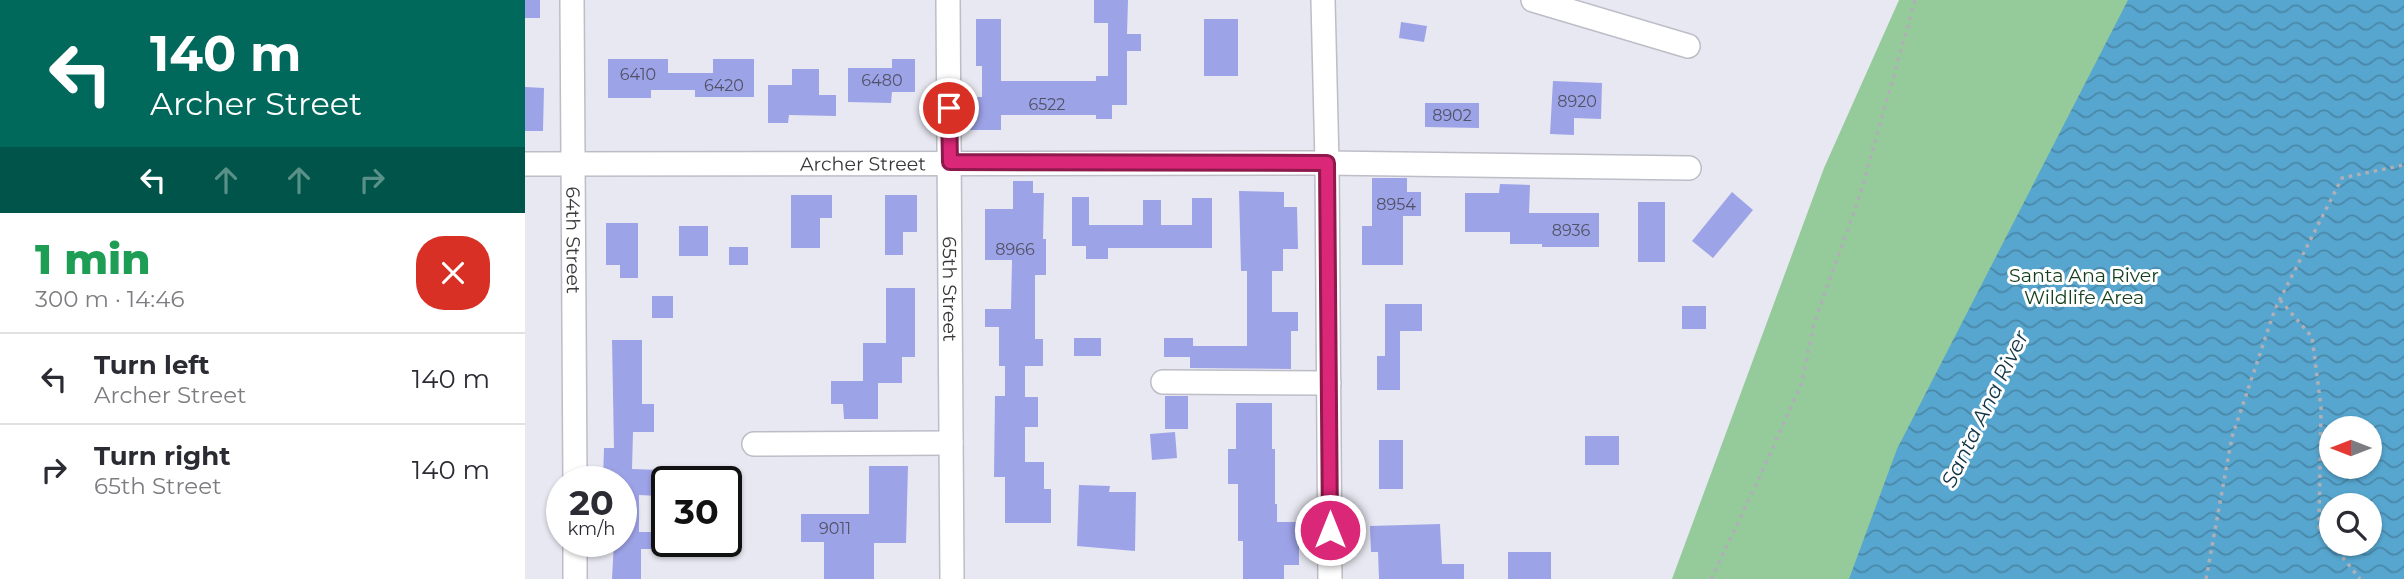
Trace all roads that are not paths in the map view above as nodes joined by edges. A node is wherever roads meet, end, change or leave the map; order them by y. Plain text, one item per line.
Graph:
1 (572, 0) edge
2 (948, 0) edge
3 (1323, 0) edge
4 (1533, 0) edge
5 (1688, 46) dead end
6 (573, 162) junction
7 (950, 162) junction
8 (1327, 163) junction
9 (525, 164) edge
10 (1689, 168) dead end
11 (1163, 382) dead end
12 (1329, 383) junction
13 (754, 443) dead end
14 (951, 443) junction
15 (575, 466) edge
16 (575, 557) edge
17 (575, 579) edge
18 (952, 579) edge
19 (1330, 579) edge

1 - 6 street, 64th Street
2 - 7 street, 65th Street
3 - 8 street
4 - 5 street
6 - 7 street, Archer Street
6 - 9 street, Archer Street
6 - 15 street, 64th Street
7 - 8 street, Archer Street
7 - 14 street, 65th Street
8 - 10 street, Archer Street
8 - 12 street
11 - 12 street
12 - 19 street
13 - 14 street
14 - 18 street, 65th Street
16 - 17 street

